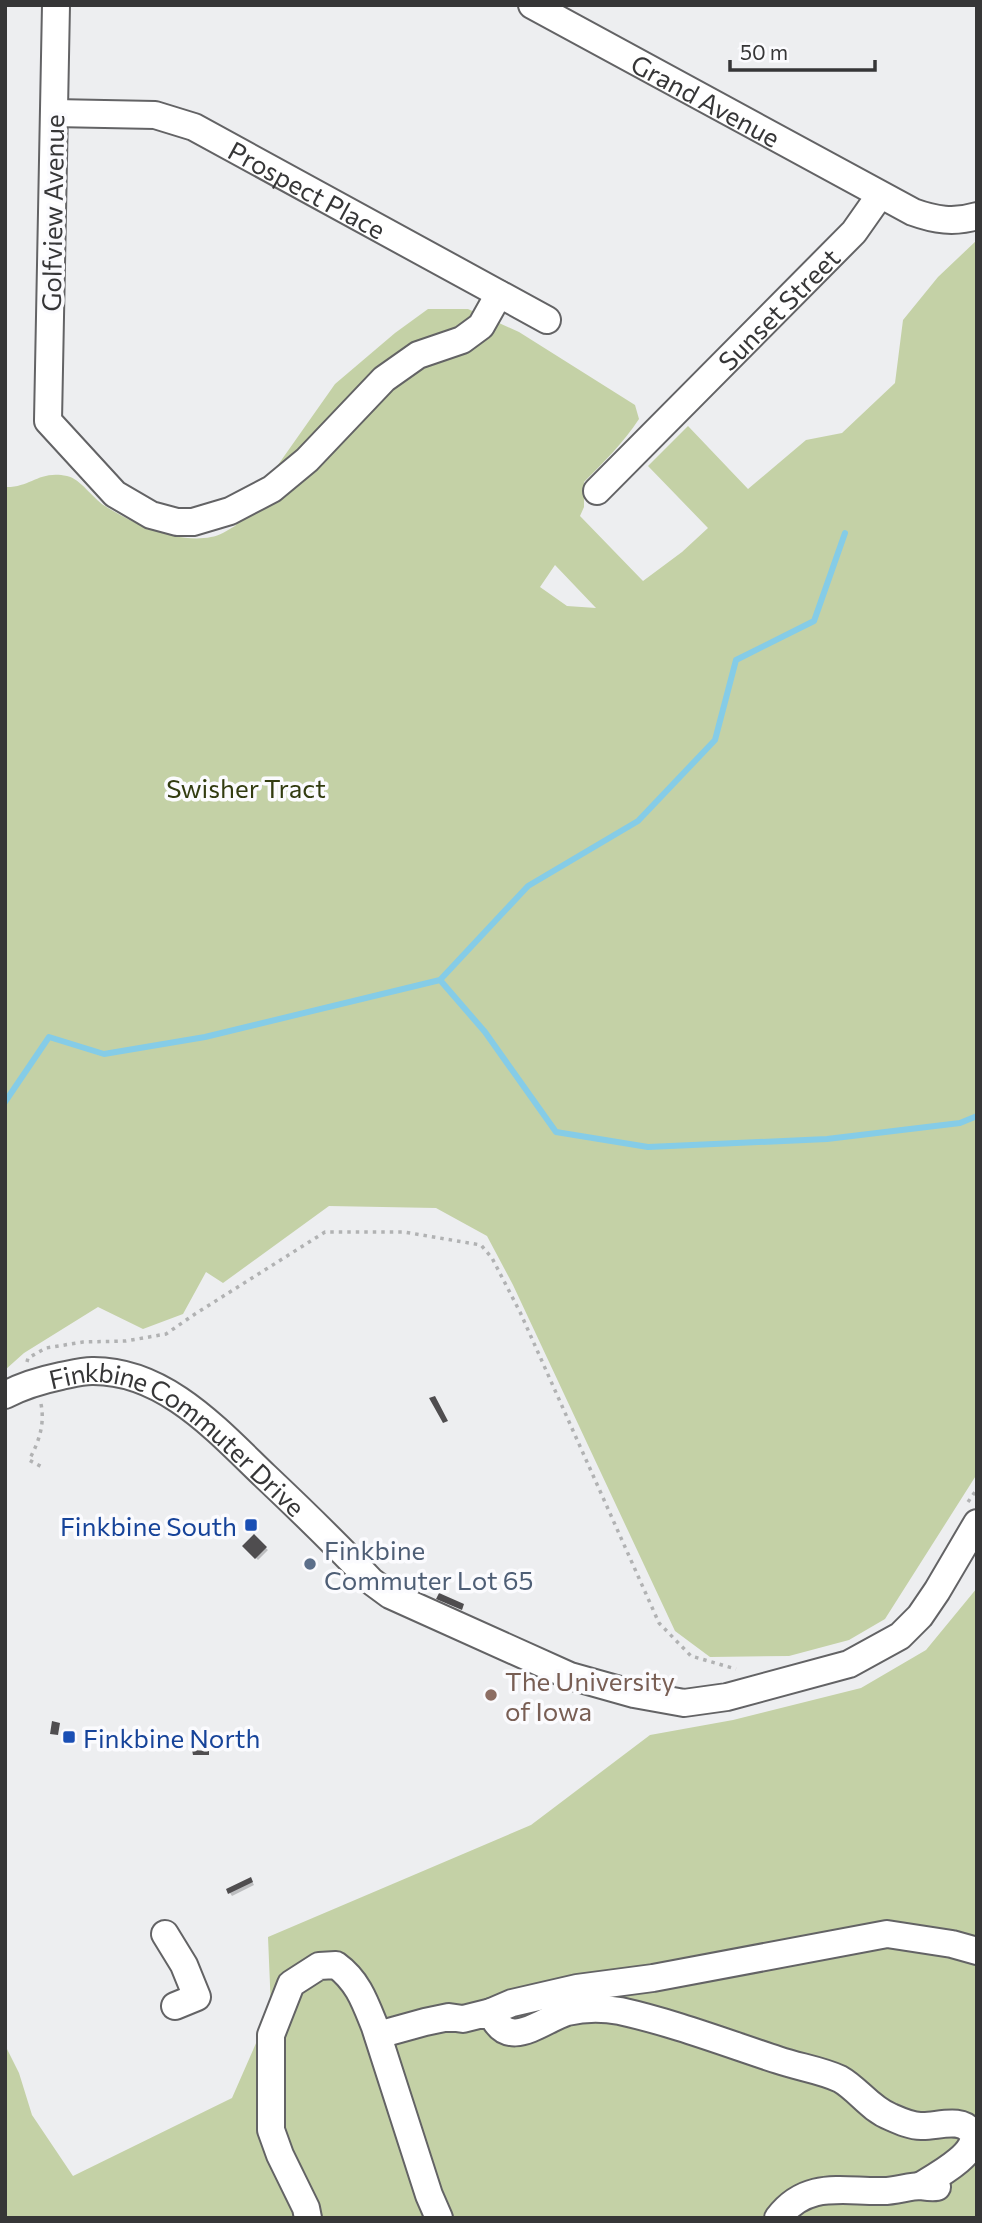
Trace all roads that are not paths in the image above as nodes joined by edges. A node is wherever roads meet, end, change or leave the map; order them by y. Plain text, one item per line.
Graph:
1 (56, 5) edge
2 (532, 5) edge
3 (54, 113) junction
4 (880, 195) junction
5 (977, 216) edge
6 (499, 294) junction
7 (547, 320) dead end
8 (597, 491) dead end
9 (23, 1392) edge
10 (970, 1516) edge
11 (165, 1934) dead end
12 (977, 1951) edge
13 (175, 2007) dead end
14 (491, 2012) junction
15 (378, 2035) junction
16 (977, 2164) edge
17 (920, 2186) junction
18 (308, 2218) edge
19 (439, 2218) edge
20 (778, 2218) edge

1 - 3 street, Golfview Avenue
2 - 4 street, Grand Avenue
3 - 6 street, Prospect Place
3 - 6 street, Golfview Avenue
4 - 5 street
4 - 8 street, Sunset Street
6 - 7 street, Prospect Place
9 - 10 street, Finkbine Commuter Drive
11 - 13 street
12 - 14 street
14 - 15 street
14 - 17 street
15 - 18 street
15 - 19 street
16 - 17 street
17 - 20 street

